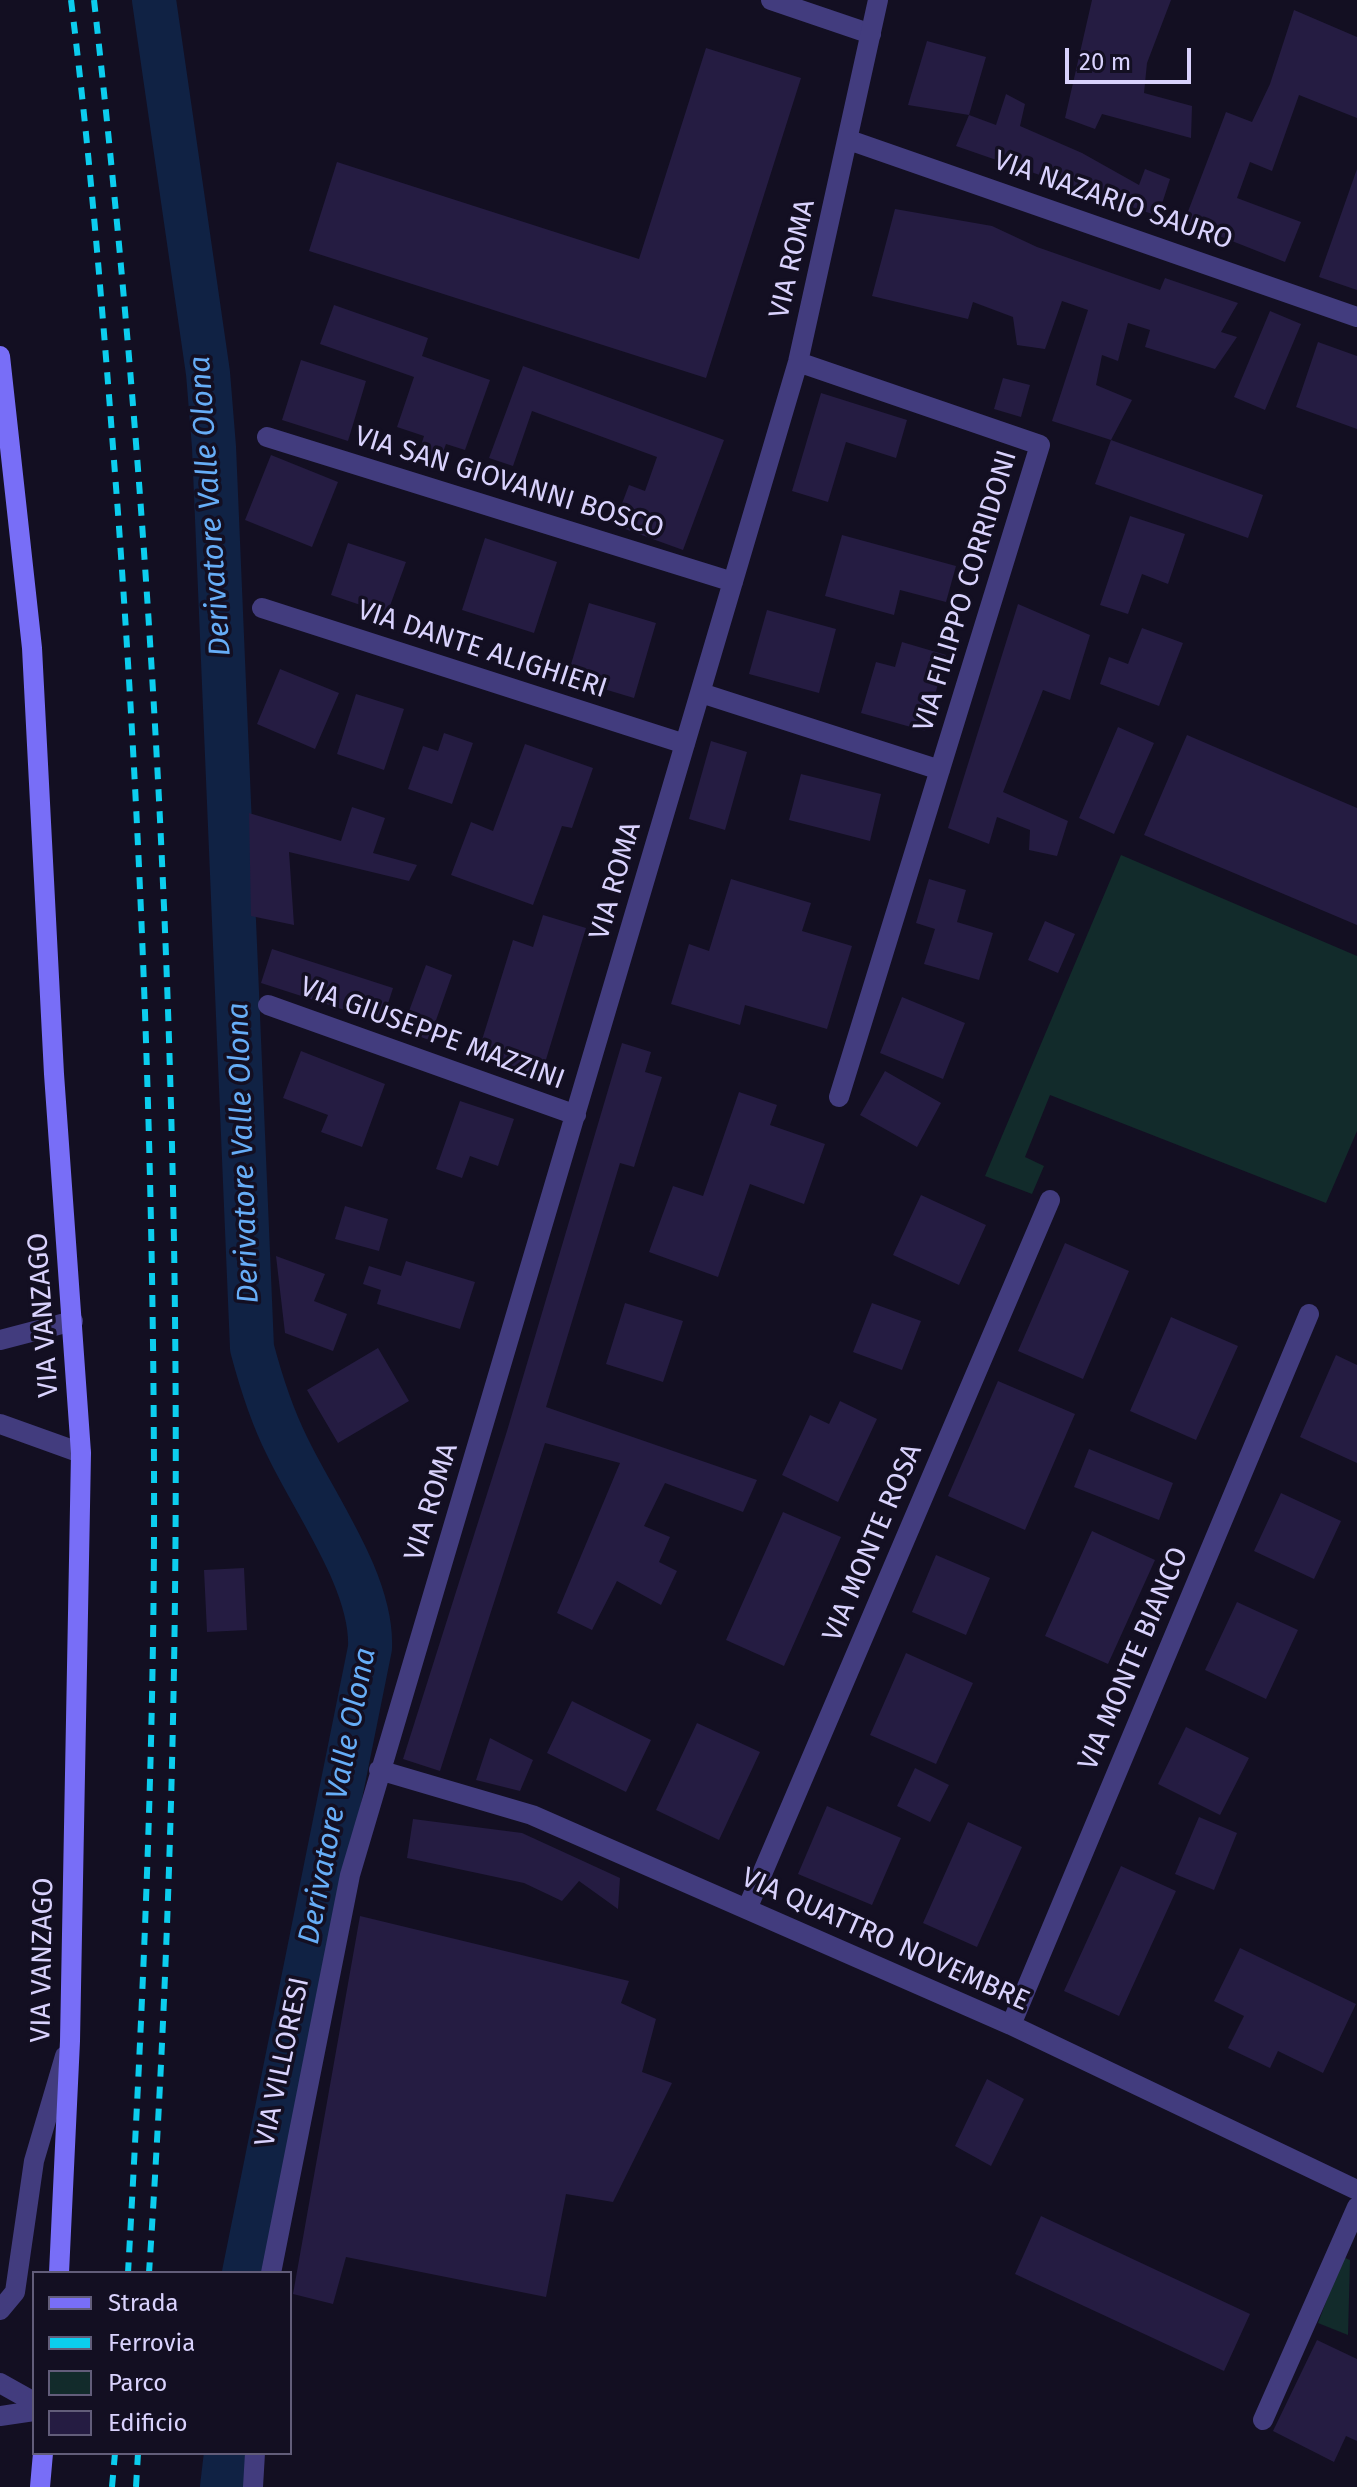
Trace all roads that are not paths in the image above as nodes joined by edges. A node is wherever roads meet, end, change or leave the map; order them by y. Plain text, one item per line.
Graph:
1 (771, 0) edge
2 (878, 0) edge
3 (871, 34) junction
4 (849, 140) junction
5 (1357, 317) edge
6 (0, 356) edge
7 (798, 362) junction
8 (267, 437) dead end
9 (733, 582) junction
10 (262, 608) dead end
11 (701, 693) junction
12 (685, 744) junction
13 (940, 770) junction
14 (268, 1005) dead end
15 (839, 1097) dead end
16 (576, 1115) junction
17 (1050, 1200) dead end
18 (1309, 1314) dead end
19 (73, 1321) junction
20 (0, 1340) edge
21 (0, 1424) edge
22 (81, 1453) junction
23 (379, 1770) junction
24 (747, 1909) junction
25 (1011, 2025) junction
26 (70, 2041) junction
27 (1357, 2190) edge
28 (1357, 2207) edge
29 (59, 2271) edge
30 (271, 2271) edge
31 (0, 2310) edge
32 (0, 2383) edge
33 (32, 2401) edge
34 (32, 2411) edge
35 (0, 2416) edge
36 (1263, 2420) dead end
37 (43, 2455) edge
38 (255, 2455) edge
39 (40, 2487) edge
40 (253, 2487) edge

1 - 3 street
2 - 3 street, VIA ROMA
3 - 4 street, VIA ROMA
4 - 5 street, VIA NAZARIO SAURO
4 - 7 street, VIA ROMA
6 - 19 street, VIA VANZAGO
7 - 9 street, VIA ROMA
7 - 13 street, VIA FILIPPO CORRIDONI
8 - 9 street, VIA SAN GIOVANNI BOSCO
9 - 11 street, VIA ROMA
10 - 12 street, VIA DANTE ALIGHIERI
11 - 12 street, VIA ROMA
11 - 13 street, VIA FILIPPO CORRIDONI
12 - 16 street, VIA ROMA
13 - 15 street, VIA FILIPPO CORRIDONI
14 - 16 street, VIA GIUSEPPE MAZZINI
16 - 23 street, VIA ROMA
17 - 24 street, VIA MONTE ROSA
18 - 25 street, VIA MONTE BIANCO
19 - 20 street
19 - 22 street, VIA VANZAGO
21 - 22 street
22 - 26 street, VIA VANZAGO
23 - 24 street, VIA QUATTRO NOVEMBRE
23 - 30 street, VIA VILLORESI
24 - 25 street, VIA QUATTRO NOVEMBRE
25 - 27 street, VIA QUATTRO NOVEMBRE
26 - 29 street, VIA VANZAGO
26 - 31 street
28 - 36 street
32 - 33 street
34 - 35 street
37 - 39 street
38 - 40 street

